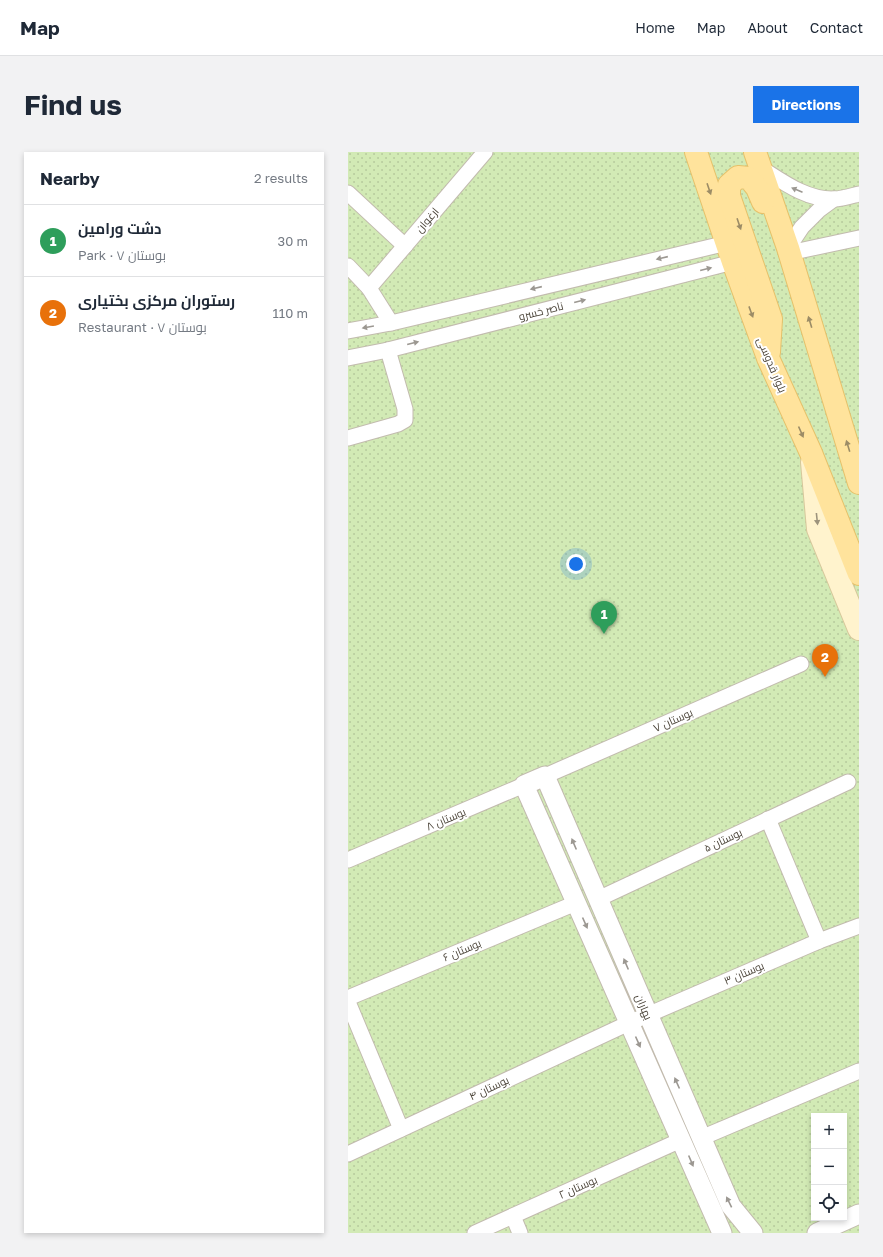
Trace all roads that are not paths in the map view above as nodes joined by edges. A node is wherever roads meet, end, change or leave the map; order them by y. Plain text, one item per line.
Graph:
1 (485, 152) edge
2 (696, 152) edge
3 (758, 160) edge
4 (348, 192) edge
5 (859, 194) edge
6 (834, 199) junction
7 (780, 226) junction
8 (859, 238) edge
9 (405, 246) junction
10 (788, 251) junction
11 (730, 252) junction
12 (348, 266) edge
13 (369, 288) junction
14 (391, 323) junction
15 (348, 331) edge
16 (388, 350) junction
17 (348, 358) edge
18 (768, 358) junction
19 (348, 438) edge
20 (811, 453) junction
21 (858, 479) edge
22 (859, 574) edge
23 (859, 629) edge
24 (801, 664) dead end
25 (545, 776) junction
26 (848, 782) dead end
27 (524, 785) junction
28 (768, 819) junction
29 (348, 860) edge
30 (598, 899) junction
31 (576, 903) junction
32 (859, 926) edge
33 (819, 941) junction
34 (348, 998) edge
35 (348, 1002) edge
36 (648, 1015) junction
37 (629, 1022) junction
38 (859, 1070) edge
39 (401, 1129) junction
40 (701, 1138) junction
41 (681, 1140) junction
42 (348, 1154) edge
43 (859, 1214) edge
44 (513, 1216) junction
45 (475, 1233) edge
46 (520, 1233) edge
47 (722, 1233) edge
48 (753, 1233) edge
49 (817, 1233) edge

1 - 9 street, ارغوان
2 -> 11 main road, بلوار قدوسی
6 -> 3 street
3 - 7 main road
4 - 9 street
5 - 6 street
6 - 10 street
7 - 10 main road
7 -> 18 main road
8 - 10 street
9 - 13 street, ارغوان
21 -> 10 main road
11 -> 14 street, ناصر خسرو
16 -> 11 street, ناصر خسرو
11 -> 18 main road, بلوار قدوسی
12 - 13 street
13 - 14 street
14 -> 15 street, ناصر خسرو
16 - 17 street, ناصر خسرو
16 - 19 street
18 -> 20 main road, بلوار قدوسی
20 - 22 main road, بلوار قدوسی
20 -> 23 main road
24 - 25 street, بوستان ۷
25 - 27 street, بوستان ۸
30 -> 25 street, بهاران
26 - 28 street, بوستان ۵
27 - 29 street, بوستان ۸
27 - 31 street, بهاران
28 - 30 street, بوستان ۵
28 - 33 street
36 -> 30 street, بهاران
31 - 34 street, بوستان ۶
31 -> 37 street, بهاران
32 - 33 street, بوستان ۳
33 - 36 street, بوستان ۳
35 - 39 street
36 - 37 street, بوستان ۳
40 -> 36 street, بهاران
37 - 39 street, بوستان ۴
37 -> 41 street, بهاران
38 - 40 street
39 - 42 street, بوستان ۴
48 -> 40 street, بهاران
41 - 44 street, بوستان ۲
41 -> 47 street, بهاران
43 - 49 street
44 - 45 street, بوستان ۲
44 - 46 street

